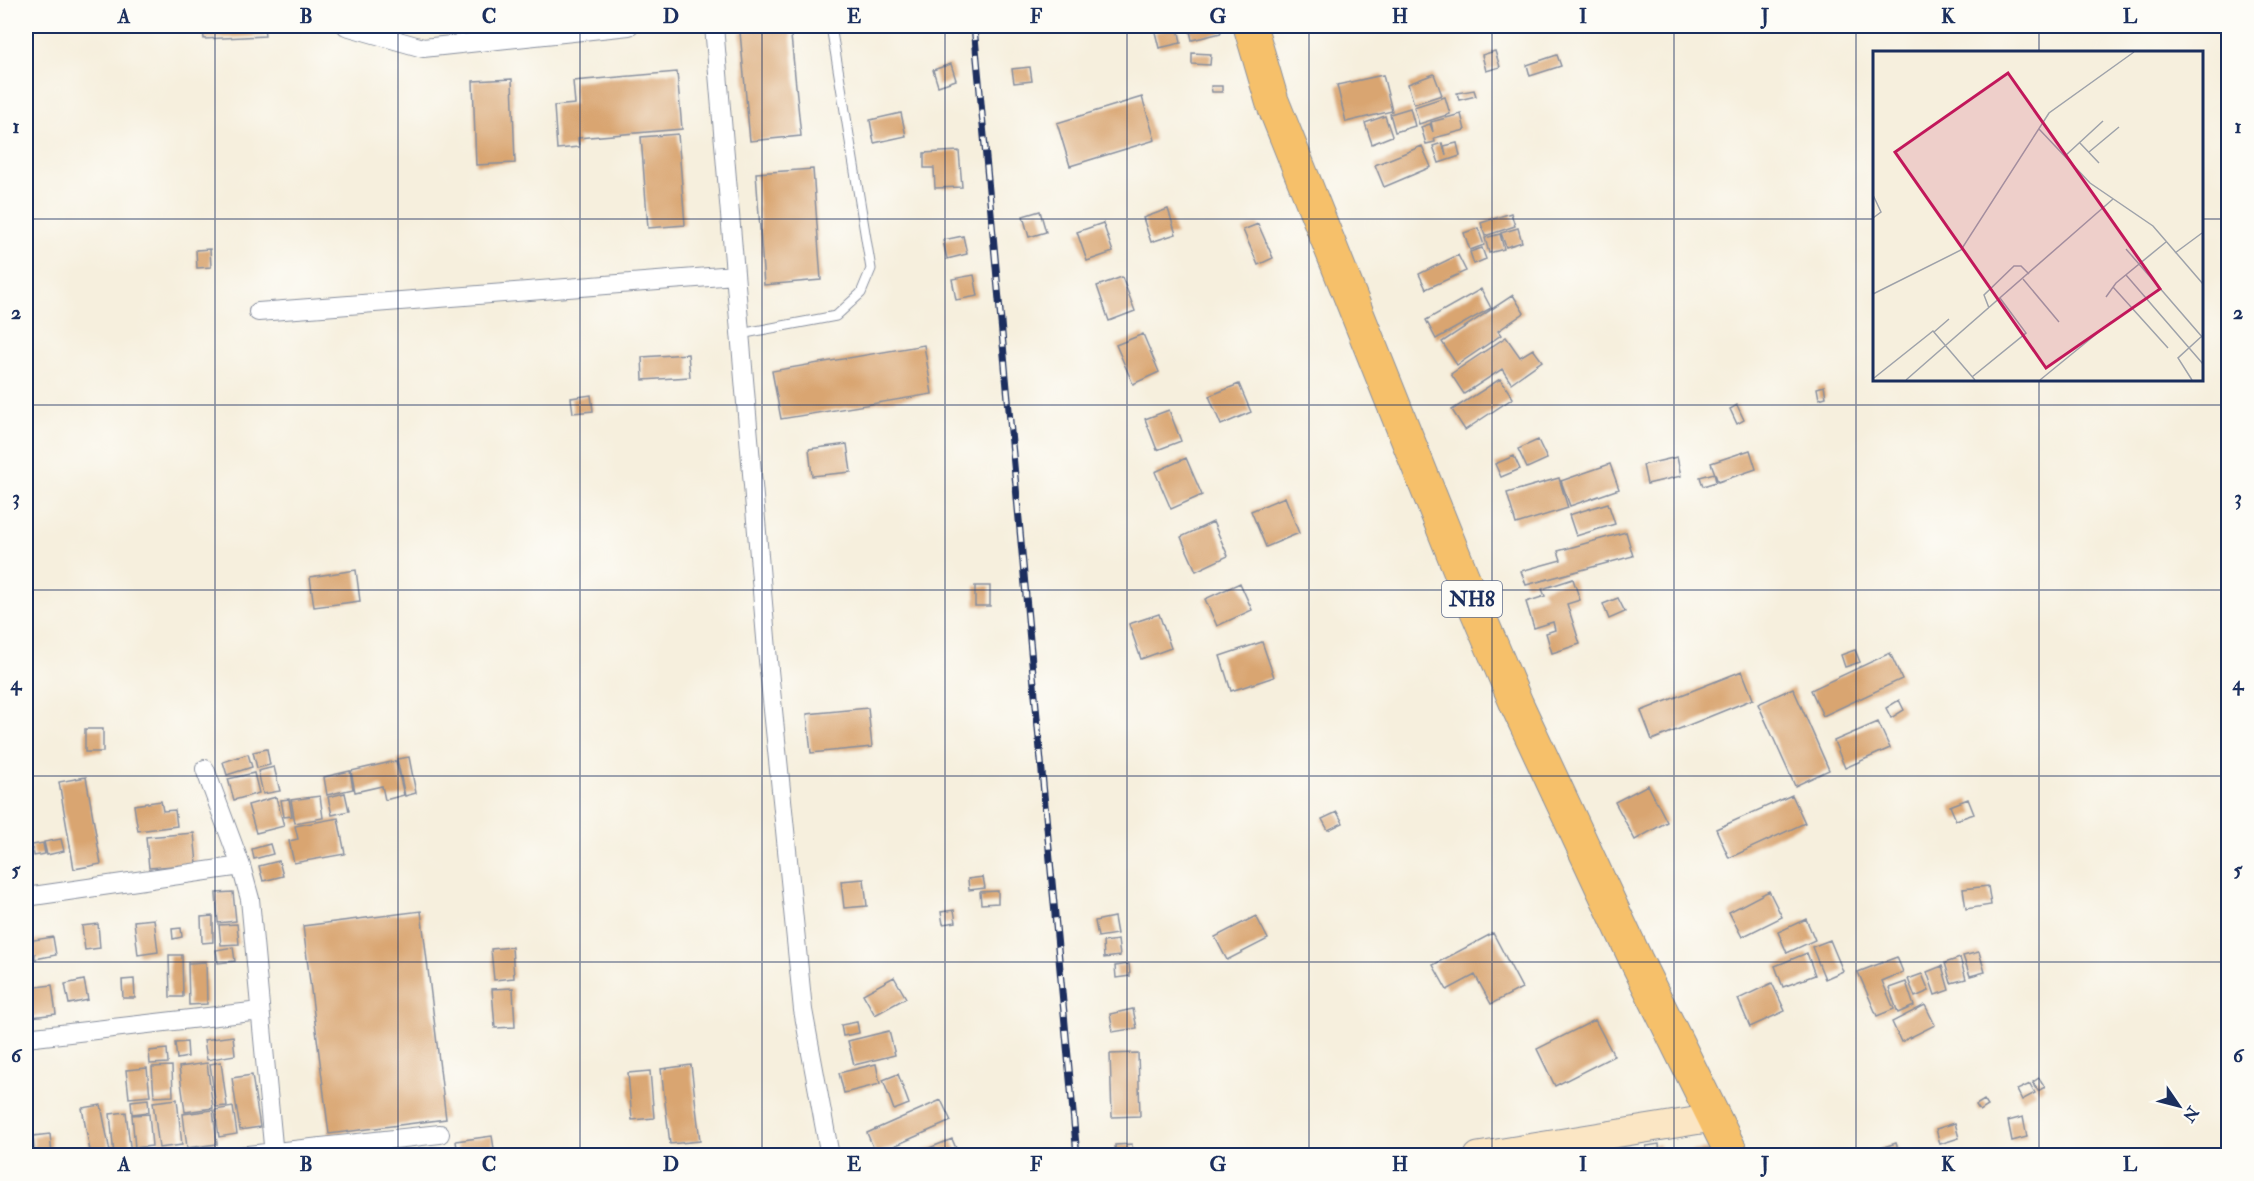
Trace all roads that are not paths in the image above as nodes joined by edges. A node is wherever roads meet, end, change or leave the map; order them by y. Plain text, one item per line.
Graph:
1 (346, 26) edge
2 (629, 26) edge
3 (714, 26) edge
4 (831, 26) edge
5 (1250, 26) edge
6 (735, 275) junction
7 (258, 312) dead end
8 (740, 334) junction
9 (205, 769) dead end
10 (241, 866) junction
11 (26, 897) edge
12 (260, 1011) junction
13 (26, 1038) edge
14 (1713, 1118) junction
15 (440, 1134) dead end
16 (274, 1154) edge
17 (239, 1155) edge
18 (830, 1155) edge
19 (1478, 1155) edge
20 (1733, 1155) edge

1 - 2 street
3 - 6 street
4 - 8 lane
5 - 14 highway, NH8
6 - 7 street
6 - 8 street
8 - 18 street
9 - 10 street
10 - 11 street
10 - 12 street
12 - 13 street
12 - 16 street
14 - 19 main road
14 - 20 highway, NH8
15 - 16 street
16 - 17 street

